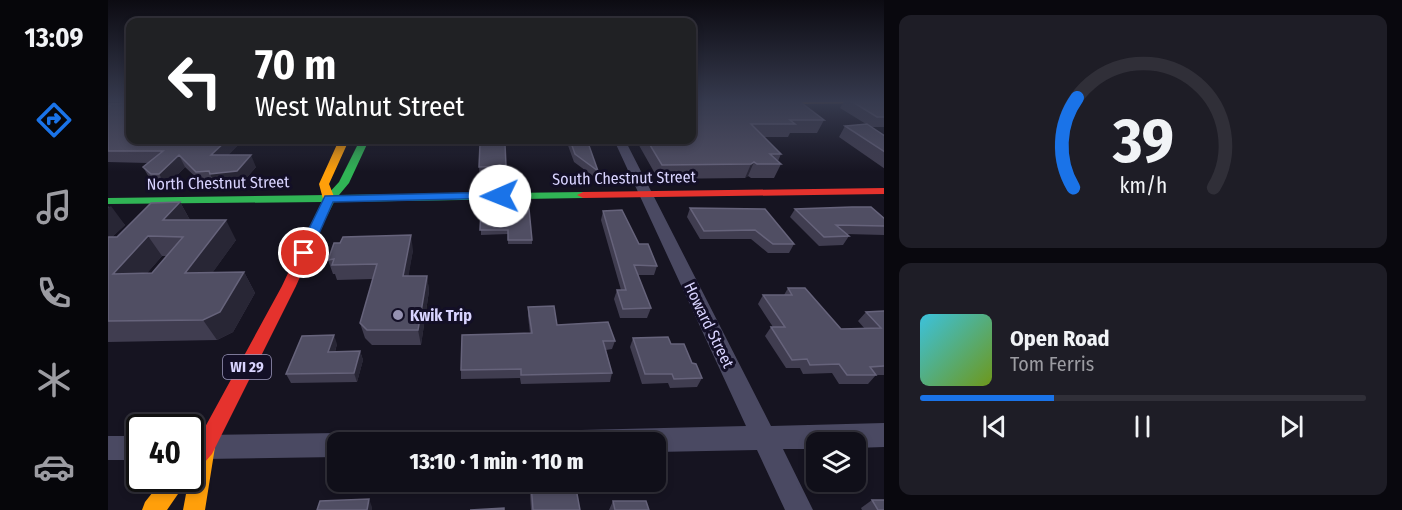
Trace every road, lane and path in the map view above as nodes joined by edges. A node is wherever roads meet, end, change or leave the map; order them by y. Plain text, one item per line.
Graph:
1 (342, 144) edge
2 (362, 144) edge
3 (621, 144) edge
4 (884, 191) edge
5 (646, 194) junction
6 (329, 199) junction
7 (108, 201) edge
8 (884, 435) edge
9 (204, 437) edge
10 (765, 440) junction
11 (666, 441) edge
12 (327, 447) edge
13 (108, 448) edge
14 (126, 448) edge
15 (204, 453) edge
16 (167, 492) edge
17 (194, 492) edge
18 (153, 510) edge
19 (194, 510) edge
20 (799, 510) edge

1 - 6 street, WI 29
2 - 6 street, WI 29
3 - 5 street, Howard Street
4 - 5 street, South Chestnut Street
5 - 6 street, South Chestnut Street
5 - 10 street, Howard Street
6 - 7 street, North Chestnut Street
6 - 9 street, WI 29
8 - 10 street
10 - 11 street
10 - 20 street, Howard Street
12 - 15 street
13 - 14 street
16 - 18 street
17 - 19 street, WI 29

